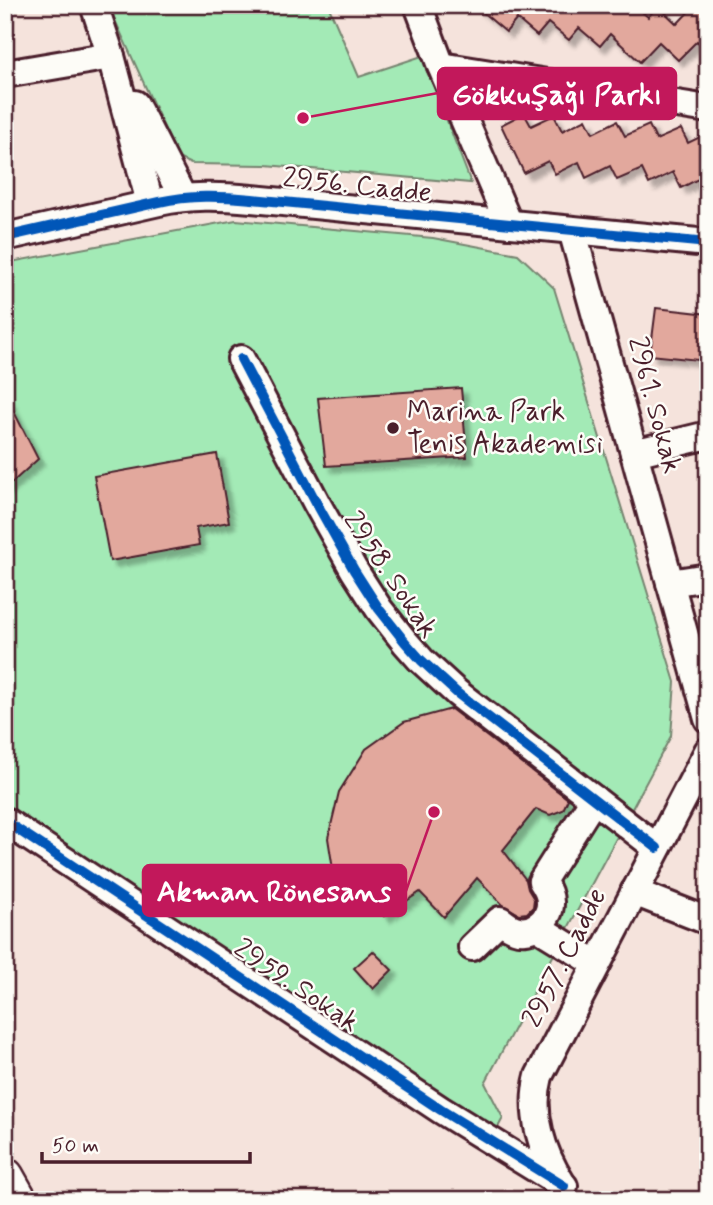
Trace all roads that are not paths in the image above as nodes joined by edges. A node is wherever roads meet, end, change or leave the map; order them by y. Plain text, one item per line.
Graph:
1 (94, 5) edge
2 (418, 5) edge
3 (111, 56) junction
4 (441, 66) junction
5 (5, 74) edge
6 (708, 110) edge
7 (183, 198) junction
8 (150, 203) junction
9 (509, 224) junction
10 (572, 230) junction
11 (5, 237) edge
12 (708, 243) edge
13 (241, 359) dead end
14 (708, 435) edge
15 (634, 453) junction
16 (708, 578) edge
17 (670, 583) junction
18 (708, 719) edge
19 (708, 751) edge
20 (594, 799) junction
21 (5, 821) edge
22 (657, 848) junction
23 (634, 892) junction
24 (708, 921) edge
25 (537, 927) junction
26 (472, 947) dead end
27 (597, 964) junction
28 (5, 1177) edge
29 (568, 1193) edge
30 (18, 1200) edge

1 - 3 street
2 - 4 street
3 - 5 street
3 - 7 street
3 - 8 street
4 - 6 street
4 - 9 street
7 - 8 street, 2956. Cadde
7 - 9 street, 2956. Cadde
8 - 11 street, 2956. Cadde
9 - 10 street, 2956. Cadde
10 - 12 street, 2956. Cadde
10 - 15 street, 2961. Sokak
13 - 20 street, 2958. Sokak
14 - 15 street
15 - 17 street, 2961. Sokak
16 - 17 street
17 - 18 street, 2961. Sokak
19 - 22 street, 2957. Cadde
20 - 22 street, 2958. Sokak
20 - 25 street
21 - 29 street, 2959. Sokak
22 - 23 street, 2957. Cadde
23 - 24 street
23 - 27 street, 2957. Cadde
25 - 26 street
25 - 27 street
27 - 29 street, 2957. Cadde
28 - 30 main road

